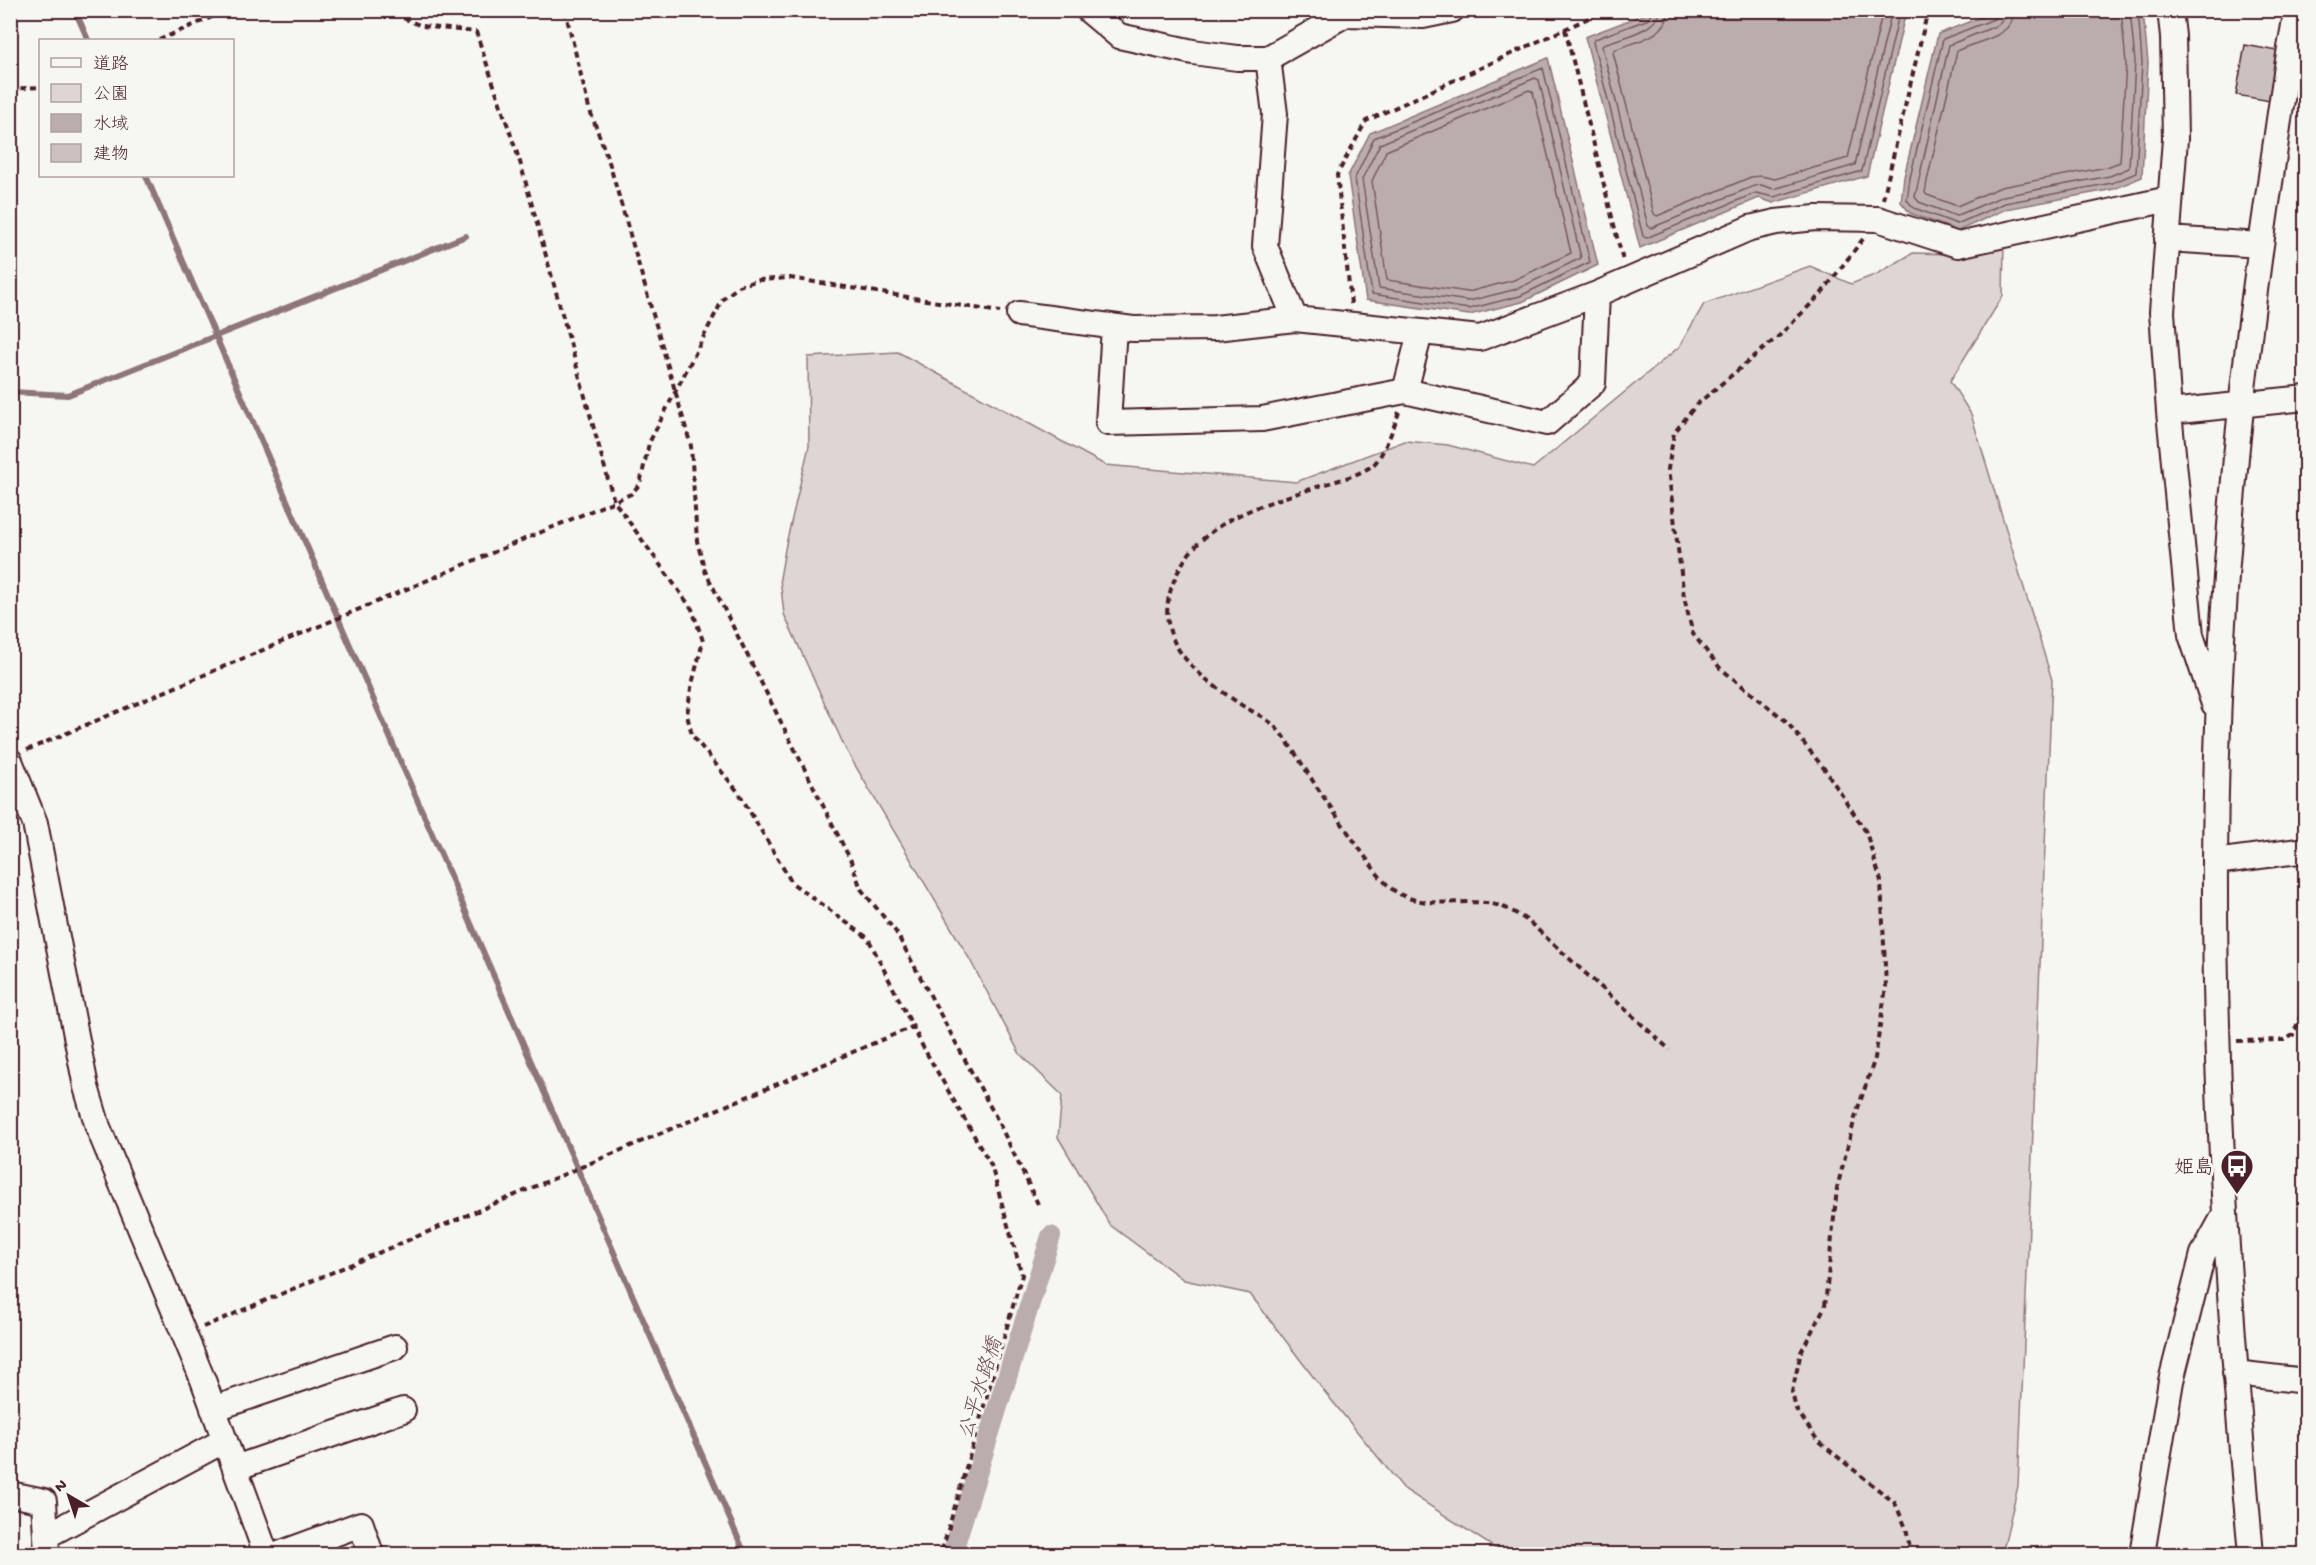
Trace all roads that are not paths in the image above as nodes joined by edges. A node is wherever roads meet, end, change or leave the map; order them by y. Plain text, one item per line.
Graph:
1 (1088, 10) edge
2 (1452, 10) edge
3 (2170, 10) edge
4 (2297, 10) edge
5 (1268, 58) junction
6 (2169, 199) junction
7 (2167, 239) junction
8 (2261, 245) junction
9 (1597, 294) junction
10 (1019, 314) road end
11 (1295, 319) junction
12 (1114, 327) junction
13 (1420, 333) junction
14 (1405, 391) junction
15 (2306, 398) edge
16 (2241, 406) junction
17 (2169, 412) junction
18 (2219, 719) junction
19 (16, 757) edge
20 (2306, 850) edge
21 (2215, 861) junction
22 (2224, 1216) junction
23 (395, 1347) dead end
24 (2235, 1373) junction
25 (2306, 1381) edge
26 (213, 1409) junction
27 (403, 1410) dead end
28 (225, 1440) junction
29 (235, 1468) junction
30 (10, 1494) edge
31 (47, 1545) edge
32 (266, 1554) edge
33 (279, 1554) edge
34 (371, 1554) edge
35 (2142, 1554) edge
36 (2251, 1554) edge

1 - 5 street
2 - 5 street
3 - 6 street
4 - 8 street
5 - 11 street
6 - 7 street
6 - 9 street
7 - 8 street
7 - 17 street
8 - 16 street
9 - 13 street
9 - 14 street
10 - 12 street
11 - 12 street
11 - 13 street
12 - 14 street
13 - 14 street
15 - 16 street
16 - 17 street
16 - 18 street
17 - 18 street
18 - 21 street
19 - 26 street
20 - 21 street
21 - 22 street
22 - 24 street
22 - 35 street
23 - 26 street
24 - 25 street
24 - 36 street
26 - 28 street
27 - 29 street
28 - 29 street
28 - 31 street
29 - 32 street
30 - 31 street
33 - 34 street

